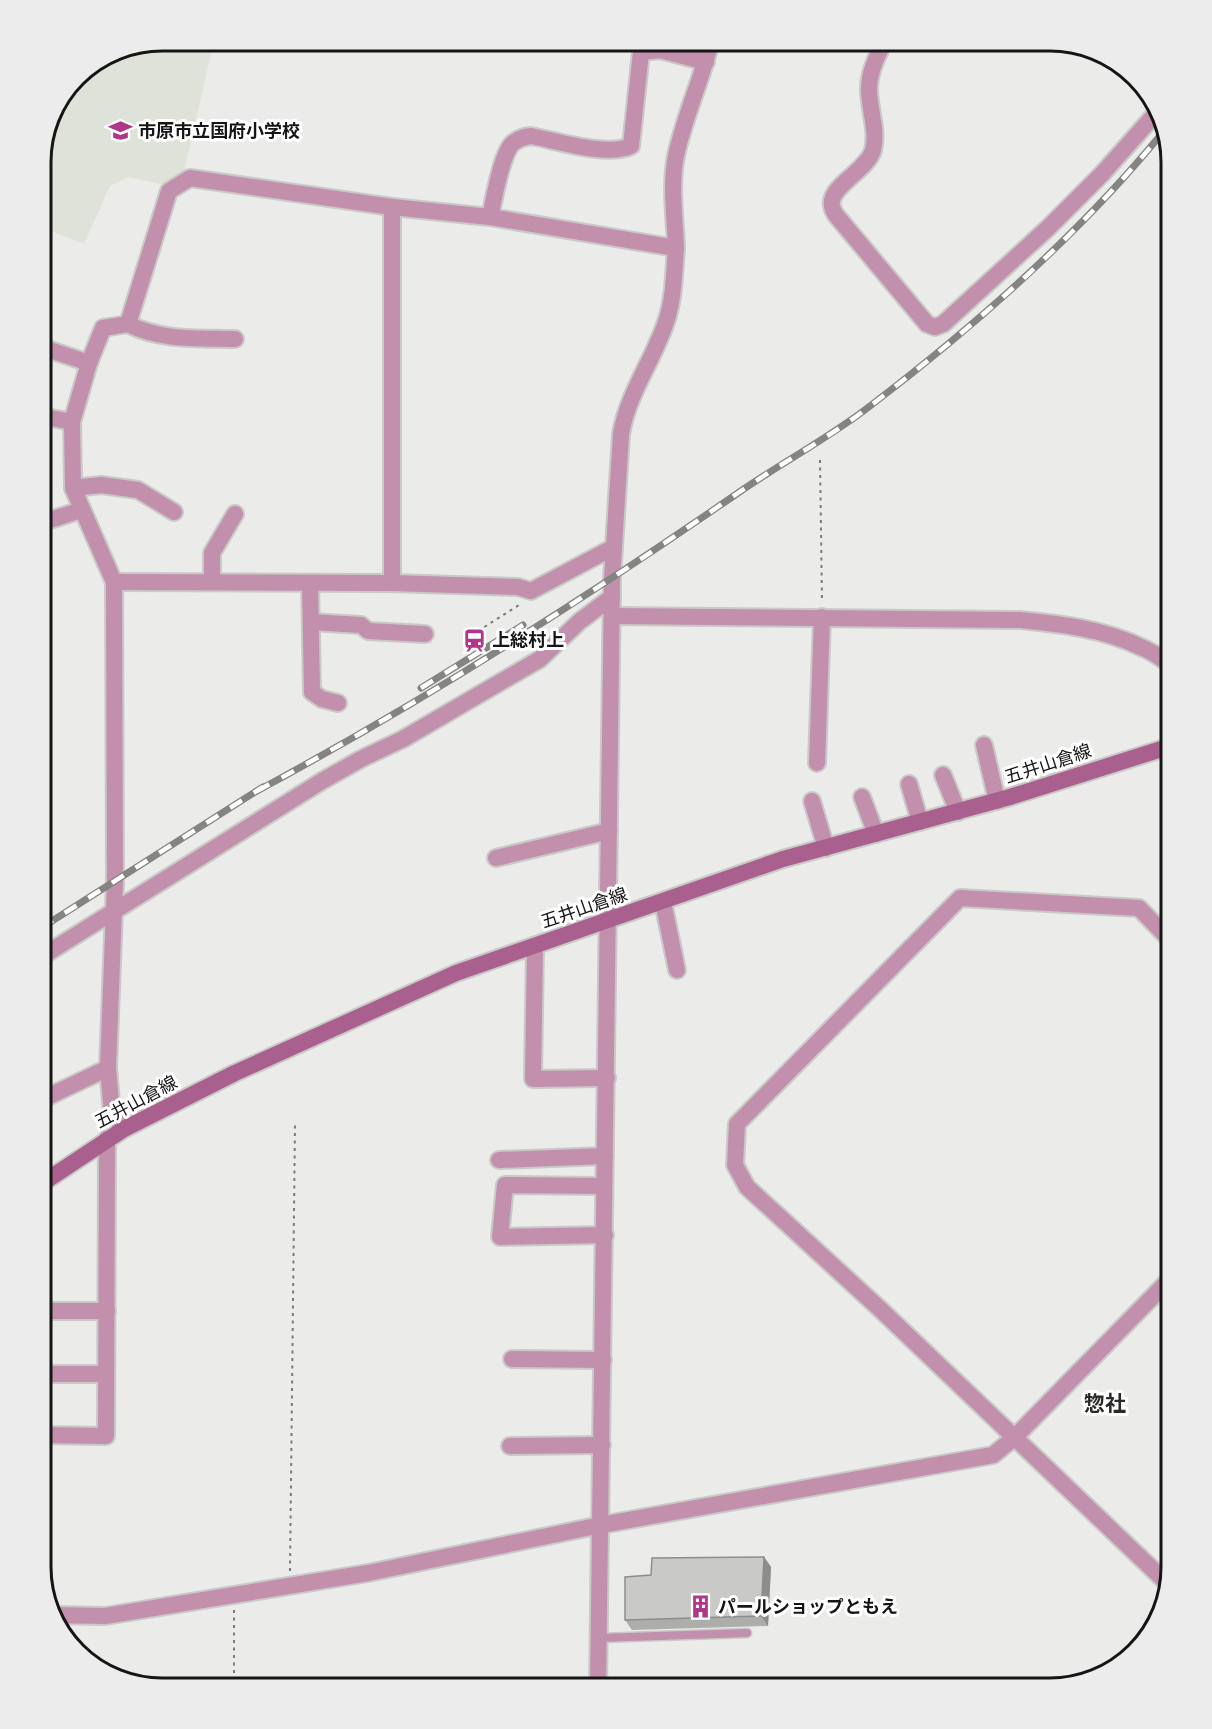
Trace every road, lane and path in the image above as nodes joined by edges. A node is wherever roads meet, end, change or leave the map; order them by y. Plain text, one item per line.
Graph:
1 (639, 51) edge
2 (664, 51) edge
3 (709, 51) edge
4 (881, 51) edge
5 (706, 62) junction
6 (1152, 118) edge
7 (392, 207) junction
8 (490, 217) junction
9 (676, 248) junction
10 (128, 324) junction
11 (234, 339) dead end
12 (51, 350) edge
13 (89, 363) junction
14 (51, 418) edge
15 (72, 422) junction
16 (820, 460) dead end
17 (73, 488) junction
18 (81, 510) junction
19 (174, 512) dead end
20 (236, 514) dead end
21 (51, 520) edge
22 (614, 547) junction
23 (114, 582) junction
24 (212, 582) junction
25 (310, 583) junction
26 (392, 583) junction
27 (531, 591) junction
28 (612, 597) junction
29 (613, 616) junction
30 (822, 617) junction
31 (311, 622) junction
32 (478, 631) dead end
33 (425, 634) dead end
34 (1161, 658) edge
35 (338, 704) dead end
36 (984, 745) dead end
37 (1161, 749) edge
38 (816, 763) dead end
39 (944, 775) dead end
40 (909, 784) dead end
41 (862, 797) dead end
42 (812, 801) dead end
43 (997, 801) junction
44 (958, 812) junction
45 (920, 822) junction
46 (609, 831) junction
47 (876, 834) junction
48 (826, 848) junction
49 (496, 858) dead end
50 (663, 902) junction
51 (115, 909) junction
52 (607, 921) junction
53 (1161, 929) edge
54 (535, 946) junction
55 (51, 950) edge
56 (677, 970) dead end
57 (108, 1068) junction
58 (607, 1078) junction
59 (51, 1095) edge
60 (295, 1124) dead end
61 (123, 1129) junction
62 (107, 1139) junction
63 (605, 1156) junction
64 (499, 1160) dead end
65 (51, 1177) edge
66 (604, 1186) junction
67 (605, 1235) junction
68 (1161, 1289) edge
69 (51, 1311) edge
70 (107, 1311) junction
71 (512, 1359) dead end
72 (603, 1360) junction
73 (51, 1374) edge
74 (106, 1374) junction
75 (51, 1435) edge
76 (1014, 1438) junction
77 (602, 1445) junction
78 (510, 1446) dead end
79 (601, 1525) junction
80 (1160, 1577) edge
81 (290, 1586) junction
82 (234, 1595) junction
83 (62, 1615) edge
84 (747, 1634) dead end
85 (599, 1638) junction
86 (234, 1678) edge
87 (598, 1678) edge

1 - 8 street
2 - 5 street
3 - 5 street
4 - 6 street
5 - 9 street
7 - 8 street
7 - 10 street
7 - 26 street
8 - 9 street
9 - 22 street
10 - 11 street
10 - 13 street
12 - 13 street
13 - 15 street
14 - 15 street
15 - 17 street
16 - 30 path
17 - 18 street
17 - 19 street
18 - 21 street
18 - 23 street
20 - 24 street
22 - 27 street
22 - 28 street
23 - 24 street
23 - 51 street
24 - 25 street
25 - 26 street
25 - 31 street
26 - 27 street
27 - 32 path
28 - 29 street
28 - 51 street
29 - 30 street
29 - 46 street
30 - 34 street
30 - 38 street
31 - 33 street
31 - 35 street
36 - 43 street
37 - 43 main road, 五井山倉線
39 - 44 street
40 - 45 street
41 - 47 street
42 - 48 street
43 - 44 main road, 五井山倉線
44 - 45 main road, 五井山倉線
45 - 47 main road, 五井山倉線
46 - 49 street
46 - 52 street
47 - 48 main road, 五井山倉線
48 - 50 main road, 五井山倉線
50 - 52 main road, 五井山倉線
50 - 56 street
51 - 55 street
51 - 57 street
52 - 54 main road, 五井山倉線
52 - 58 street
53 - 76 street
54 - 58 street
54 - 61 main road, 五井山倉線
57 - 59 street
57 - 61 street
58 - 63 street
60 - 81 path
61 - 62 main road, 五井山倉線
62 - 65 main road, 五井山倉線
62 - 70 street
63 - 64 street
63 - 66 street
66 - 67 street
66 - 67 street
67 - 72 street
68 - 76 street
69 - 70 street
70 - 74 street
71 - 72 street
72 - 77 street
73 - 74 street
74 - 75 street
76 - 79 street
76 - 80 street
77 - 78 street
77 - 79 street
79 - 81 street
79 - 85 street
81 - 82 street
82 - 83 street
82 - 86 path
84 - 85 lane
85 - 87 street

